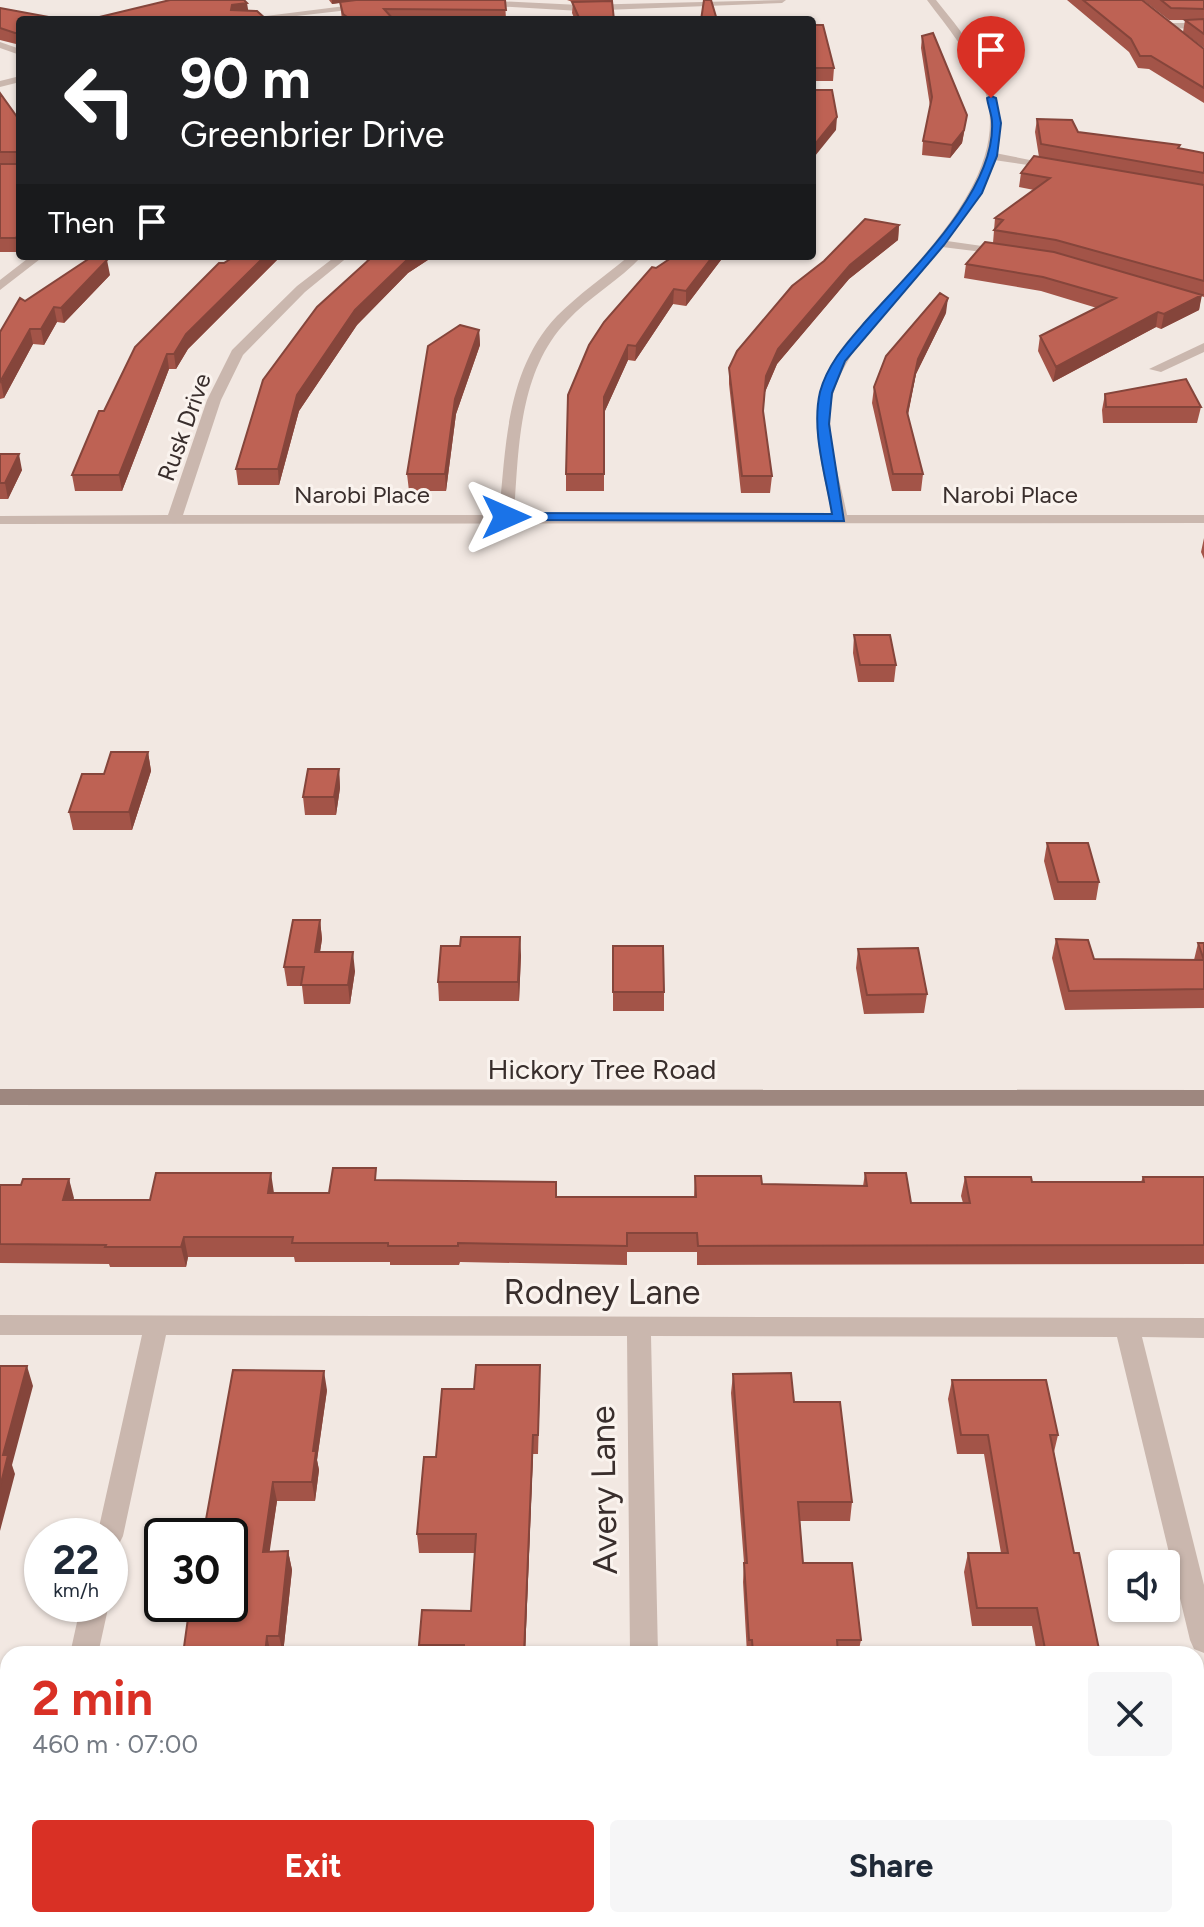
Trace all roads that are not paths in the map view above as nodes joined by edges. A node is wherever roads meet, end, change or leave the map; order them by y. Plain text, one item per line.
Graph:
1 (782, 0) edge
2 (931, 0) edge
3 (473, 1) edge
4 (373, 4) edge
5 (532, 5) junction
6 (294, 11) junction
7 (263, 16) edge
8 (299, 16) edge
9 (537, 16) edge
10 (1154, 17) edge
11 (1165, 26) junction
12 (1204, 26) edge
13 (1184, 41) edge
14 (992, 156) junction
15 (1066, 168) edge
16 (940, 243) junction
17 (1011, 254) edge
18 (32, 260) edge
19 (338, 260) edge
20 (631, 260) edge
21 (0, 268) edge
22 (20, 268) junction
23 (0, 286) edge
24 (1204, 347) edge
25 (1156, 369) dead end
26 (506, 517) junction
27 (175, 518) junction
28 (840, 518) junction
29 (1204, 519) edge
30 (0, 520) edge
31 (0, 1097) edge
32 (1204, 1098) edge
33 (0, 1325) edge
34 (156, 1325) junction
35 (639, 1326) junction
36 (1127, 1327) junction
37 (1204, 1328) edge
38 (114, 1518) edge
39 (91, 1622) edge
40 (1204, 1640) edge
41 (86, 1646) edge
42 (644, 1646) edge

1 - 5 street
2 - 14 street
3 - 5 street
4 - 6 street
5 - 9 street
6 - 7 street
6 - 8 street
10 - 11 street
11 - 12 street
11 - 13 street
14 - 15 street
14 - 16 street
16 - 17 street
16 - 28 street
18 - 22 street
19 - 27 street, Rusk Drive
20 - 26 street
21 - 22 street
22 - 23 street
24 - 25 street
26 - 27 street, Narobi Place
26 - 28 street, Narobi Place
27 - 30 street, Narobi Place
28 - 29 street, Narobi Place
31 - 32 street, Hickory Tree Road
33 - 34 street, Rodney Lane
34 - 35 street, Rodney Lane
34 - 38 street
35 - 36 street, Rodney Lane
35 - 42 street, Avery Lane
36 - 37 street, Rodney Lane
36 - 40 street
39 - 41 street

